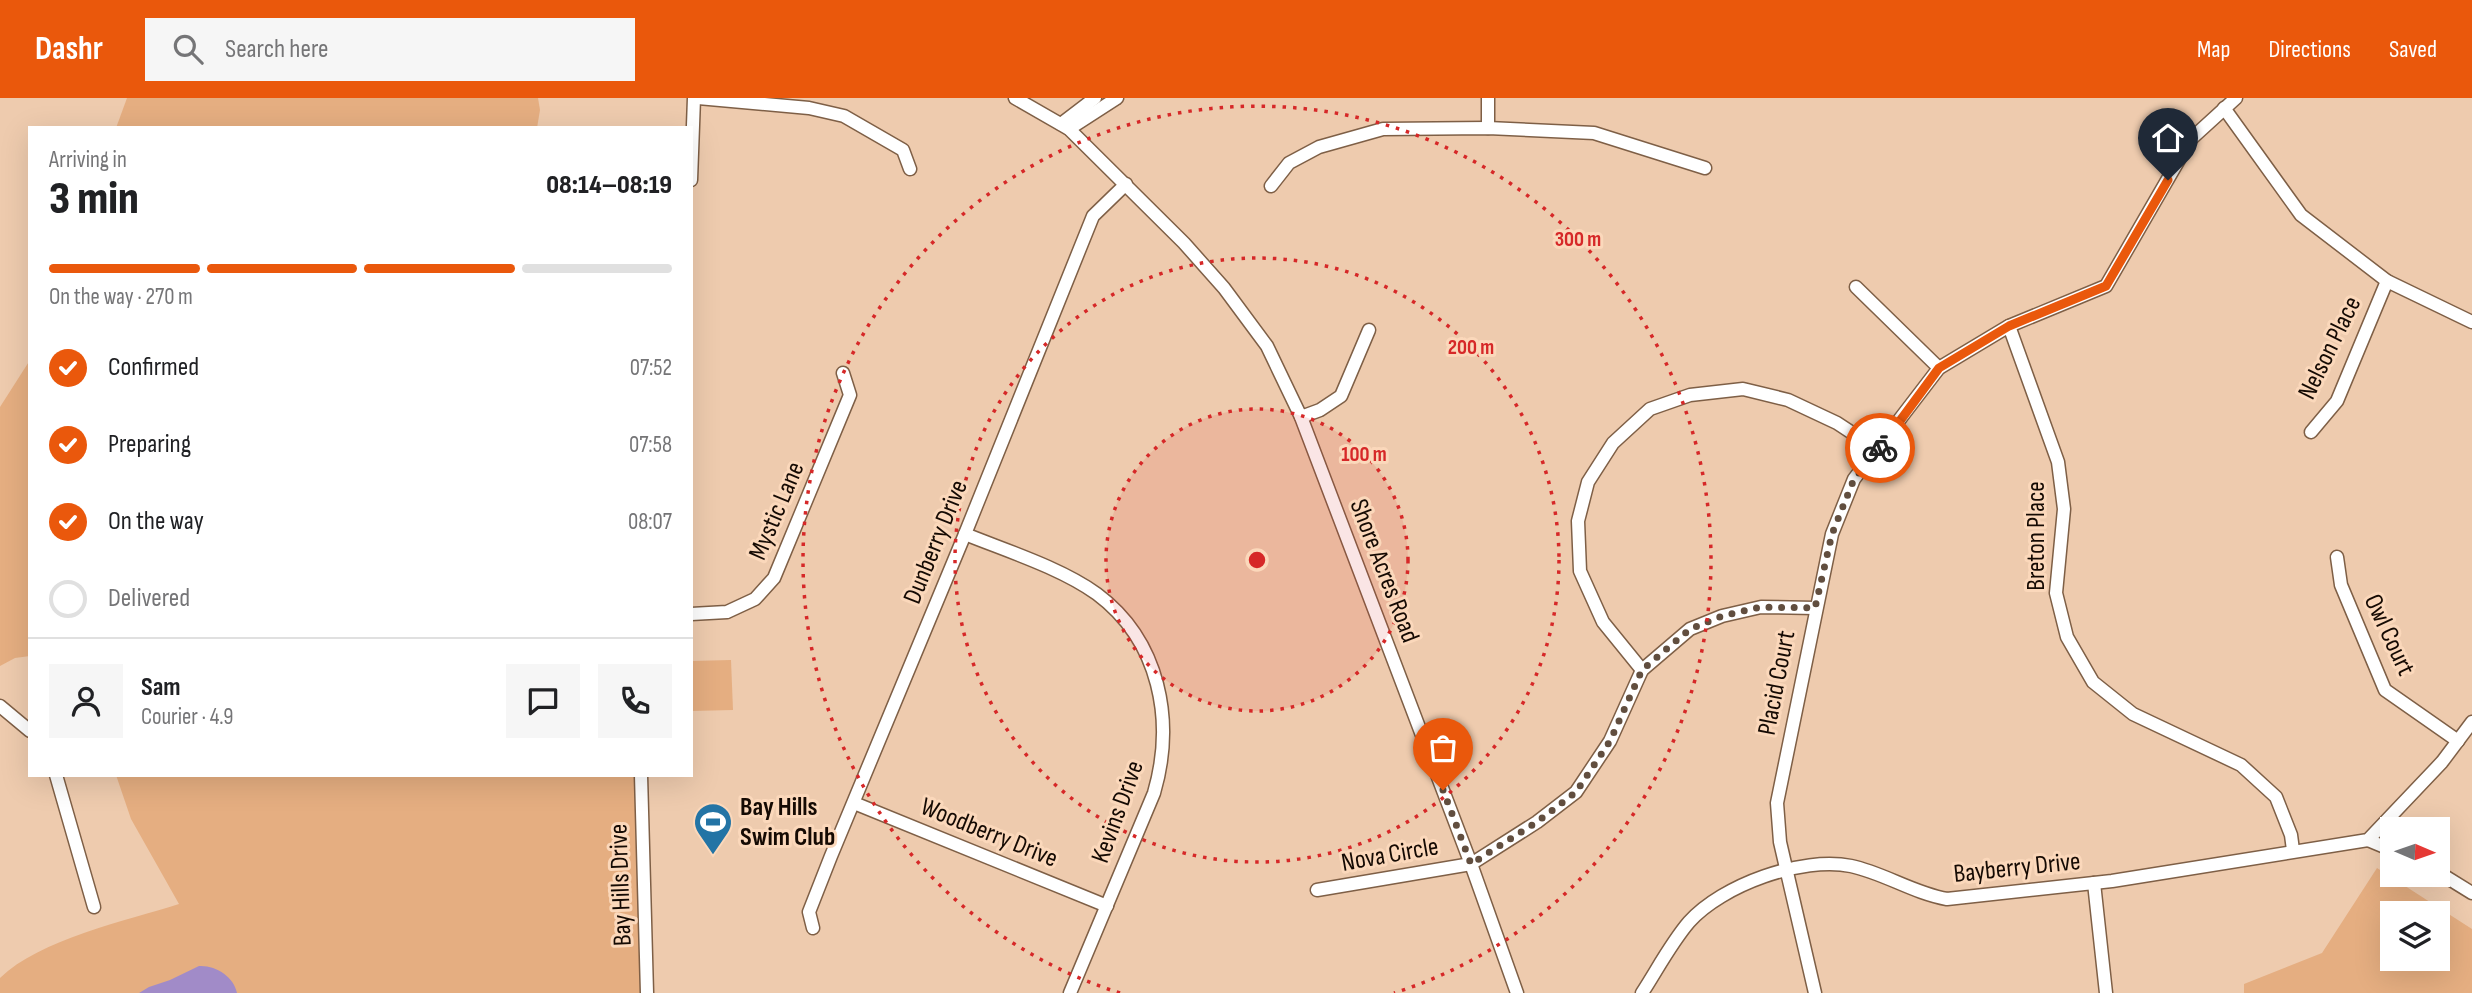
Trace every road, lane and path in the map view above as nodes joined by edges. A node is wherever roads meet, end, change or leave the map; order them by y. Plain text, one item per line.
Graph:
1 (696, 98) edge
2 (1015, 98) edge
3 (1095, 98) edge
4 (1118, 98) edge
5 (1488, 98) edge
6 (2236, 98) edge
7 (2224, 108) junction
8 (1065, 126) junction
9 (1488, 128) junction
10 (693, 147) edge
11 (1706, 168) dead end
12 (910, 169) dead end
13 (1126, 184) junction
14 (1271, 186) dead end
15 (2387, 281) junction
16 (1856, 287) dead end
17 (2472, 323) edge
18 (2009, 326) junction
19 (1369, 330) dead end
20 (1939, 368) junction
21 (843, 373) dead end
22 (1301, 417) junction
23 (2311, 432) dead end
24 (1878, 450) junction
25 (965, 534) junction
26 (2337, 557) dead end
27 (1815, 608) junction
28 (693, 614) edge
29 (1642, 670) junction
30 (0, 706) edge
31 (2472, 722) edge
32 (28, 729) edge
33 (2458, 741) junction
34 (57, 777) edge
35 (641, 777) edge
36 (854, 803) junction
37 (2368, 840) junction
38 (2380, 845) edge
39 (2294, 850) junction
40 (1471, 864) junction
41 (1788, 870) junction
42 (2450, 879) edge
43 (2094, 883) junction
44 (1317, 890) dead end
45 (2472, 893) edge
46 (1107, 906) junction
47 (94, 907) dead end
48 (813, 929) dead end
49 (647, 993) edge
50 (1070, 993) edge
51 (1517, 993) edge
52 (1642, 993) edge
53 (1815, 993) edge
54 (2106, 993) edge

1 - 10 street
1 - 12 street
2 - 8 street, Shore Acres Road
3 - 8 street
4 - 8 street
5 - 9 street
6 - 7 street, Placid Court
7 - 15 street
7 - 18 street, Placid Court
8 - 13 street, Shore Acres Road
9 - 11 street
9 - 14 street
13 - 22 street, Shore Acres Road
13 - 25 street, Dunberry Drive
15 - 17 street
15 - 23 street, Nelson Place
16 - 20 street
18 - 20 street, Placid Court
18 - 39 street, Breton Place
19 - 22 street
20 - 24 street, Placid Court
21 - 28 street, Mystic Lane
22 - 40 street, Shore Acres Road
24 - 27 street, Placid Court
24 - 29 street
25 - 36 street, Dunberry Drive
25 - 46 street, Kevins Drive
26 - 33 street, Owl Court
27 - 29 street
27 - 41 street, Placid Court
29 - 40 street
30 - 32 street
31 - 33 street
33 - 37 street
34 - 47 street
35 - 49 street, Bay Hills Drive
36 - 46 street, Woodberry Drive
36 - 48 street, Dunberry Drive
37 - 38 street
37 - 39 street, Bayberry Drive
39 - 43 street, Bayberry Drive
40 - 44 street, Nova Circle
40 - 51 street, Shore Acres Road
41 - 43 street, Bayberry Drive
41 - 52 street, Bayberry Drive
41 - 53 street, Placid Court
42 - 45 street
43 - 54 street
46 - 50 street, Kevins Drive

